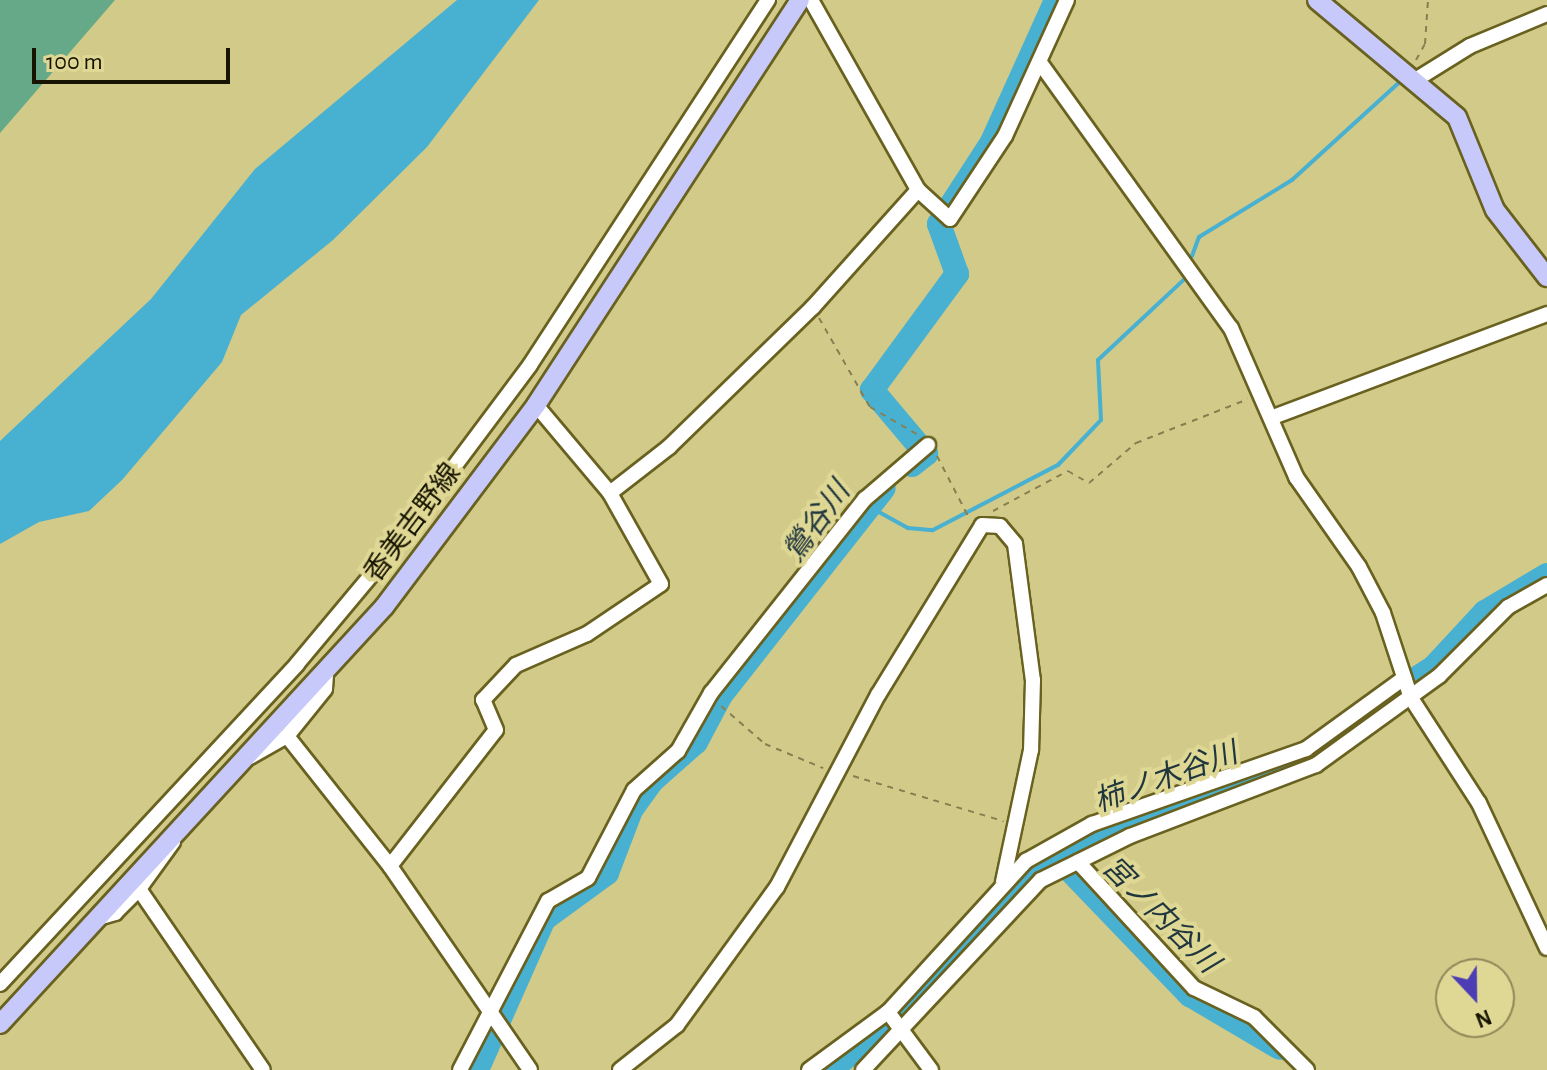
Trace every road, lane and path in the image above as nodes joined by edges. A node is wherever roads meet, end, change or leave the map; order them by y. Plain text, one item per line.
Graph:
1 (768, 0) edge
2 (800, 0) edge
3 (811, 0) edge
4 (1067, 0) edge
5 (1317, 0) edge
6 (1428, 0) edge
7 (1547, 14) edge
8 (1041, 64) junction
9 (1412, 74) junction
10 (918, 190) junction
11 (1547, 277) edge
12 (813, 307) junction
13 (1547, 314) edge
14 (1262, 393) junction
15 (536, 405) junction
16 (1273, 417) junction
17 (924, 449) junction
18 (610, 493) junction
19 (968, 517) dead end
20 (982, 525) junction
21 (1547, 585) edge
22 (326, 674) junction
23 (1407, 688) junction
24 (719, 703) dead end
25 (287, 736) junction
26 (250, 757) junction
27 (842, 772) junction
28 (1012, 823) junction
29 (1081, 833) junction
30 (177, 835) junction
31 (1078, 860) junction
32 (390, 866) junction
33 (1003, 882) junction
34 (139, 889) junction
35 (95, 919) junction
36 (1547, 948) edge
37 (0, 984) edge
38 (495, 1014) junction
39 (890, 1014) junction
40 (0, 1024) edge
41 (903, 1031) junction
42 (263, 1070) edge
43 (460, 1070) edge
44 (530, 1070) edge
45 (620, 1070) edge
46 (809, 1070) edge
47 (863, 1070) edge
48 (931, 1070) edge
49 (1307, 1070) edge

1 - 37 street
2 - 15 main road, 香美吉野線
3 - 10 street
4 - 8 street
5 - 9 main road
6 - 9 path
7 - 9 street
8 - 10 street
8 - 14 street
9 - 11 main road
10 - 12 street
12 - 17 path
12 - 18 street
13 - 16 street
14 - 16 street
14 - 20 path
15 - 18 street
15 - 22 main road, 香美吉野線
16 - 23 street
17 - 19 path
17 - 38 street
18 - 32 street
20 - 27 street
20 - 28 street
21 - 23 street
22 - 25 street
22 - 26 main road, 香美吉野線
23 - 29 street
23 - 31 street
23 - 36 street
24 - 27 path
25 - 26 street
25 - 32 street
26 - 30 main road, 香美吉野線
27 - 28 path
27 - 45 street
28 - 33 street
29 - 31 street
29 - 33 street
30 - 34 street
30 - 35 main road, 香美吉野線
31 - 41 street
31 - 49 street
32 - 38 street
33 - 39 street
34 - 35 street
34 - 42 street
35 - 40 main road, 香美吉野線
38 - 43 street
38 - 44 street
39 - 41 street
39 - 46 street
41 - 47 street
41 - 48 street

